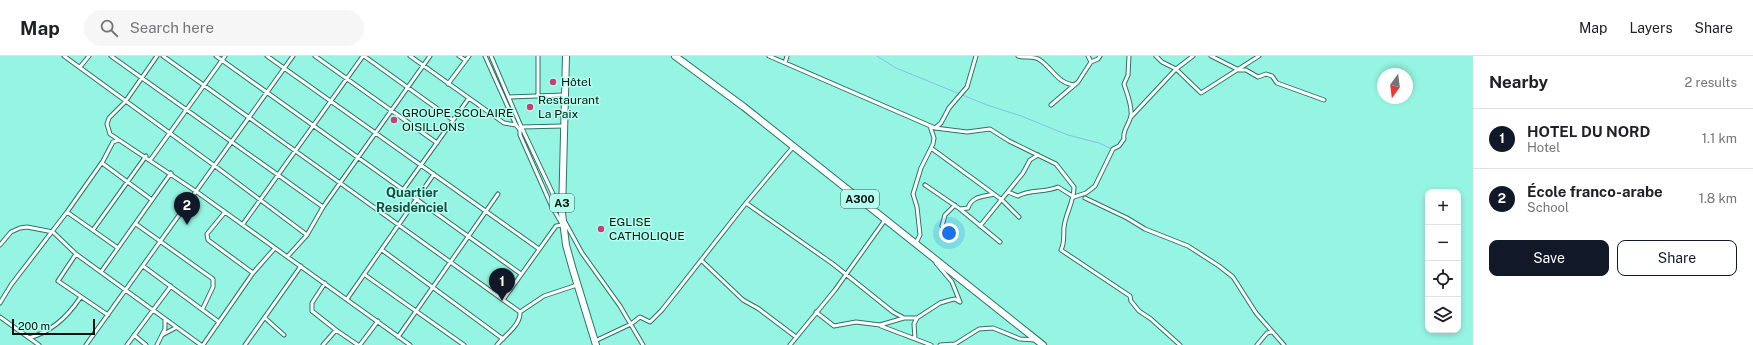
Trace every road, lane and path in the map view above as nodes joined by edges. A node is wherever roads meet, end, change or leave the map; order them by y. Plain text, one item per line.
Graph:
1 (64, 56) edge
2 (89, 56) edge
3 (111, 56) edge
4 (157, 56) edge
5 (163, 56) edge
6 (216, 56) edge
7 (225, 56) edge
8 (267, 56) edge
9 (293, 56) edge
10 (315, 56) edge
11 (363, 56) edge
12 (410, 56) edge
13 (430, 56) edge
14 (459, 56) edge
15 (469, 56) edge
16 (485, 56) edge
17 (490, 56) edge
18 (538, 56) edge
19 (566, 56) edge
20 (675, 56) edge
21 (769, 56) edge
22 (787, 56) edge
23 (976, 56) edge
24 (1018, 56) edge
25 (1088, 56) edge
26 (1100, 56) edge
27 (1129, 56) edge
28 (1156, 56) edge
29 (1193, 56) edge
30 (1211, 56) edge
31 (1259, 56) edge
32 (222, 60) junction
33 (465, 60) junction
34 (1091, 62) junction
35 (785, 63) junction
36 (423, 66) junction
37 (80, 67) junction
38 (285, 69) junction
39 (1176, 69) junction
40 (1239, 70) junction
41 (141, 78) junction
42 (347, 79) junction
43 (448, 84) junction
44 (1076, 85) junction
45 (204, 86) junction
46 (408, 88) junction
47 (267, 92) junction
48 (538, 95) junction
49 (564, 95) junction
50 (469, 98) junction
51 (509, 98) junction
52 (1324, 100) dead end
53 (330, 101) junction
54 (125, 102) junction
55 (1051, 105) dead end
56 (187, 110) junction
57 (392, 111) junction
58 (1131, 117) junction
59 (249, 118) junction
60 (453, 120) junction
61 (520, 124) junction
62 (516, 125) junction
63 (314, 126) junction
64 (564, 126) junction
65 (930, 126) junction
66 (521, 128) junction
67 (934, 128) junction
68 (171, 133) junction
69 (376, 133) junction
70 (119, 140) junction
71 (232, 143) junction
72 (437, 143) junction
73 (793, 147) junction
74 (931, 148) junction
75 (295, 152) junction
76 (1038, 155) junction
77 (146, 156) junction
78 (151, 159) junction
79 (358, 159) junction
80 (102, 163) junction
81 (420, 165) junction
82 (215, 166) junction
83 (171, 173) junction
84 (434, 174) junction
85 (278, 175) junction
86 (127, 182) junction
87 (340, 184) junction
88 (925, 185) dead end
89 (403, 190) junction
90 (197, 192) junction
91 (1008, 192) junction
92 (498, 194) dead end
93 (994, 194) junction
94 (1074, 197) junction
95 (1085, 198) dead end
96 (152, 200) junction
97 (418, 200) junction
98 (1002, 200) junction
99 (262, 201) junction
100 (746, 203) junction
101 (954, 205) junction
102 (323, 207) junction
103 (960, 209) junction
104 (487, 211) junction
105 (67, 212) junction
106 (225, 212) junction
107 (562, 215) junction
108 (1019, 217) dead end
109 (885, 220) junction
110 (136, 224) junction
111 (243, 224) junction
112 (563, 225) junction
113 (399, 226) junction
114 (942, 226) dead end
115 (980, 226) junction
116 (93, 230) junction
117 (53, 232) junction
118 (307, 235) junction
119 (468, 236) junction
120 (1000, 242) dead end
121 (1, 243) edge
122 (160, 243) junction
123 (916, 243) junction
124 (118, 248) junction
125 (275, 248) junction
126 (539, 249) junction
127 (382, 250) junction
128 (76, 254) junction
129 (288, 256) junction
130 (935, 258) junction
131 (702, 261) junction
132 (450, 262) junction
133 (143, 266) junction
134 (300, 266) junction
135 (101, 272) junction
136 (253, 274) junction
137 (521, 274) junction
138 (365, 275) junction
139 (847, 275) junction
140 (324, 283) junction
141 (577, 285) junction
142 (171, 286) junction
143 (434, 288) junction
144 (124, 290) junction
145 (80, 298) junction
146 (347, 300) junction
147 (503, 300) junction
148 (0, 303) edge
149 (203, 308) junction
150 (152, 310) junction
151 (520, 312) junction
152 (816, 312) junction
153 (416, 313) junction
154 (108, 315) junction
155 (0, 317) edge
156 (266, 318) junction
157 (904, 318) junction
158 (916, 318) junction
159 (165, 320) junction
160 (378, 321) junction
161 (220, 322) junction
162 (631, 324) junction
163 (880, 326) junction
164 (175, 328) junction
165 (336, 330) junction
166 (1272, 332) junction
167 (134, 335) junction
168 (162, 335) junction
169 (284, 335) dead end
170 (398, 337) junction
171 (796, 337) junction
172 (29, 338) junction
173 (503, 339) junction
174 (917, 339) junction
175 (1037, 340) junction
176 (595, 343) edge
177 (39, 345) edge
178 (86, 345) edge
179 (127, 345) edge
180 (146, 345) edge
181 (158, 345) edge
182 (202, 345) edge
183 (245, 345) edge
184 (323, 345) edge
185 (359, 345) edge
186 (410, 345) edge
187 (464, 345) edge
188 (497, 345) edge
189 (644, 345) edge
190 (790, 345) edge
191 (921, 345) edge
192 (931, 345) edge
193 (940, 345) edge
194 (1043, 345) edge
195 (1180, 345) edge
196 (1257, 345) edge
197 (1284, 345) edge

1 - 37 street
2 - 37 street
3 - 41 street
4 - 41 street
5 - 45 street
6 - 32 street
7 - 32 street
8 - 38 street
9 - 38 street
10 - 42 street
11 - 42 street
11 - 46 street
12 - 36 street
13 - 36 street
14 - 33 street
15 - 33 street
16 - 62 street
17 - 51 street
18 - 48 street
19 - 49 highway, A3
20 - 73 highway, A300
21 - 35 street
22 - 35 street
23 - 67 street
24 - 44 street
25 - 34 street
26 - 34 street
27 - 58 street
28 - 39 street
29 - 39 street
30 - 40 street
31 - 40 street
32 - 45 street
32 - 47 street
33 - 43 street
34 - 44 street
35 - 65 street
36 - 43 street
36 - 46 street
37 - 54 street
38 - 47 street
38 - 53 street
39 - 40 street
39 - 58 street
40 - 52 street
41 - 54 street
41 - 56 street
42 - 53 street
42 - 57 street
43 - 50 street
44 - 55 street
45 - 56 street
45 - 59 street
46 - 57 street
46 - 60 street
47 - 59 street
47 - 63 street
48 - 49 street
48 - 51 street
49 - 64 highway, A3
50 - 60 street
50 - 62 street
51 - 61 street
53 - 63 street
53 - 69 street
54 - 68 street
54 - 70 street
56 - 68 street
56 - 71 street
57 - 69 street
57 - 72 street
58 - 94 street
59 - 71 street
59 - 75 street
60 - 72 street
61 - 62 street
61 - 66 street
62 - 112 street
63 - 75 street
63 - 79 street
64 - 66 street
64 - 107 highway, A3
65 - 67 street
65 - 74 street
66 - 107 street
67 - 76 street
68 - 78 street
68 - 82 street
69 - 79 street
69 - 81 street
70 - 77 street
70 - 80 street
71 - 82 street
71 - 85 street
72 - 81 street
73 - 100 street
73 - 109 highway, A300
74 - 93 street
74 - 123 street
75 - 85 street
75 - 87 street
76 - 91 street
76 - 94 street
77 - 78 street
77 - 86 street
78 - 83 street
79 - 87 street
79 - 89 street
80 - 86 street
80 - 105 street
81 - 84 street
81 - 89 street
82 - 90 street
82 - 99 street
83 - 90 street
83 - 96 street
84 - 97 street
84 - 104 street
85 - 99 street
85 - 102 street
86 - 96 street
86 - 116 street
87 - 102 street
87 - 113 street
88 - 101 street
89 - 97 street
90 - 106 street
90 - 122 street
91 - 94 street
91 - 98 street
92 - 104 street
93 - 98 street
93 - 103 street
94 - 195 street
95 - 166 street
96 - 110 street
97 - 113 street
97 - 119 street
98 - 108 street
98 - 115 street
99 - 111 street
99 - 118 street
100 - 131 street
100 - 139 street
101 - 103 street
101 - 114 street
102 - 118 street
103 - 115 street
104 - 119 street
104 - 126 street
105 - 116 street
105 - 117 street
106 - 111 street
106 - 136 street
107 - 112 highway, A3
107 - 162 street
109 - 123 highway, A300
109 - 139 street
110 - 122 street
110 - 124 street
111 - 125 street
112 - 126 street
112 - 141 highway, A3
113 - 127 street
113 - 132 street
115 - 120 street
116 - 124 street
117 - 121 street
117 - 128 street
117 - 148 street
118 - 129 street
119 - 132 street
119 - 137 street
122 - 133 street
122 - 149 street
123 - 130 highway, A300
124 - 135 street
125 - 129 street
125 - 136 street
126 - 137 street
127 - 138 street
127 - 143 street
128 - 135 street
128 - 145 street
129 - 134 street
130 - 158 street
130 - 175 highway, A300
131 - 162 street
131 - 171 street
132 - 143 street
132 - 147 street
133 - 142 street
133 - 144 street
134 - 140 street
134 - 156 street
135 - 144 street
136 - 161 street
137 - 147 street
138 - 146 street
138 - 153 street
139 - 152 street
139 - 157 street
140 - 146 street
140 - 165 street
141 - 151 street
141 - 176 highway, A3
142 - 149 street
142 - 150 street
143 - 153 street
143 - 173 street
144 - 150 street
144 - 154 street
145 - 154 street
145 - 172 street
146 - 160 street
147 - 151 street
149 - 161 street
150 - 159 street
150 - 167 street
151 - 173 street
152 - 163 street
152 - 171 street
153 - 170 street
153 - 187 street
154 - 178 street
155 - 172 street
156 - 169 street
156 - 183 street
157 - 158 street
157 - 163 street
158 - 174 street
159 - 164 street
159 - 168 street
160 - 170 street
160 - 185 street
161 - 182 street
162 - 176 street
162 - 189 street
163 - 174 street
164 - 168 street
164 - 182 street
165 - 184 street
165 - 185 street
166 - 196 street
166 - 197 street
167 - 179 street
167 - 180 street
168 - 181 street
170 - 186 street
171 - 190 street
172 - 177 street
173 - 188 street
174 - 191 street
174 - 192 street
175 - 193 street
175 - 194 highway, A300

